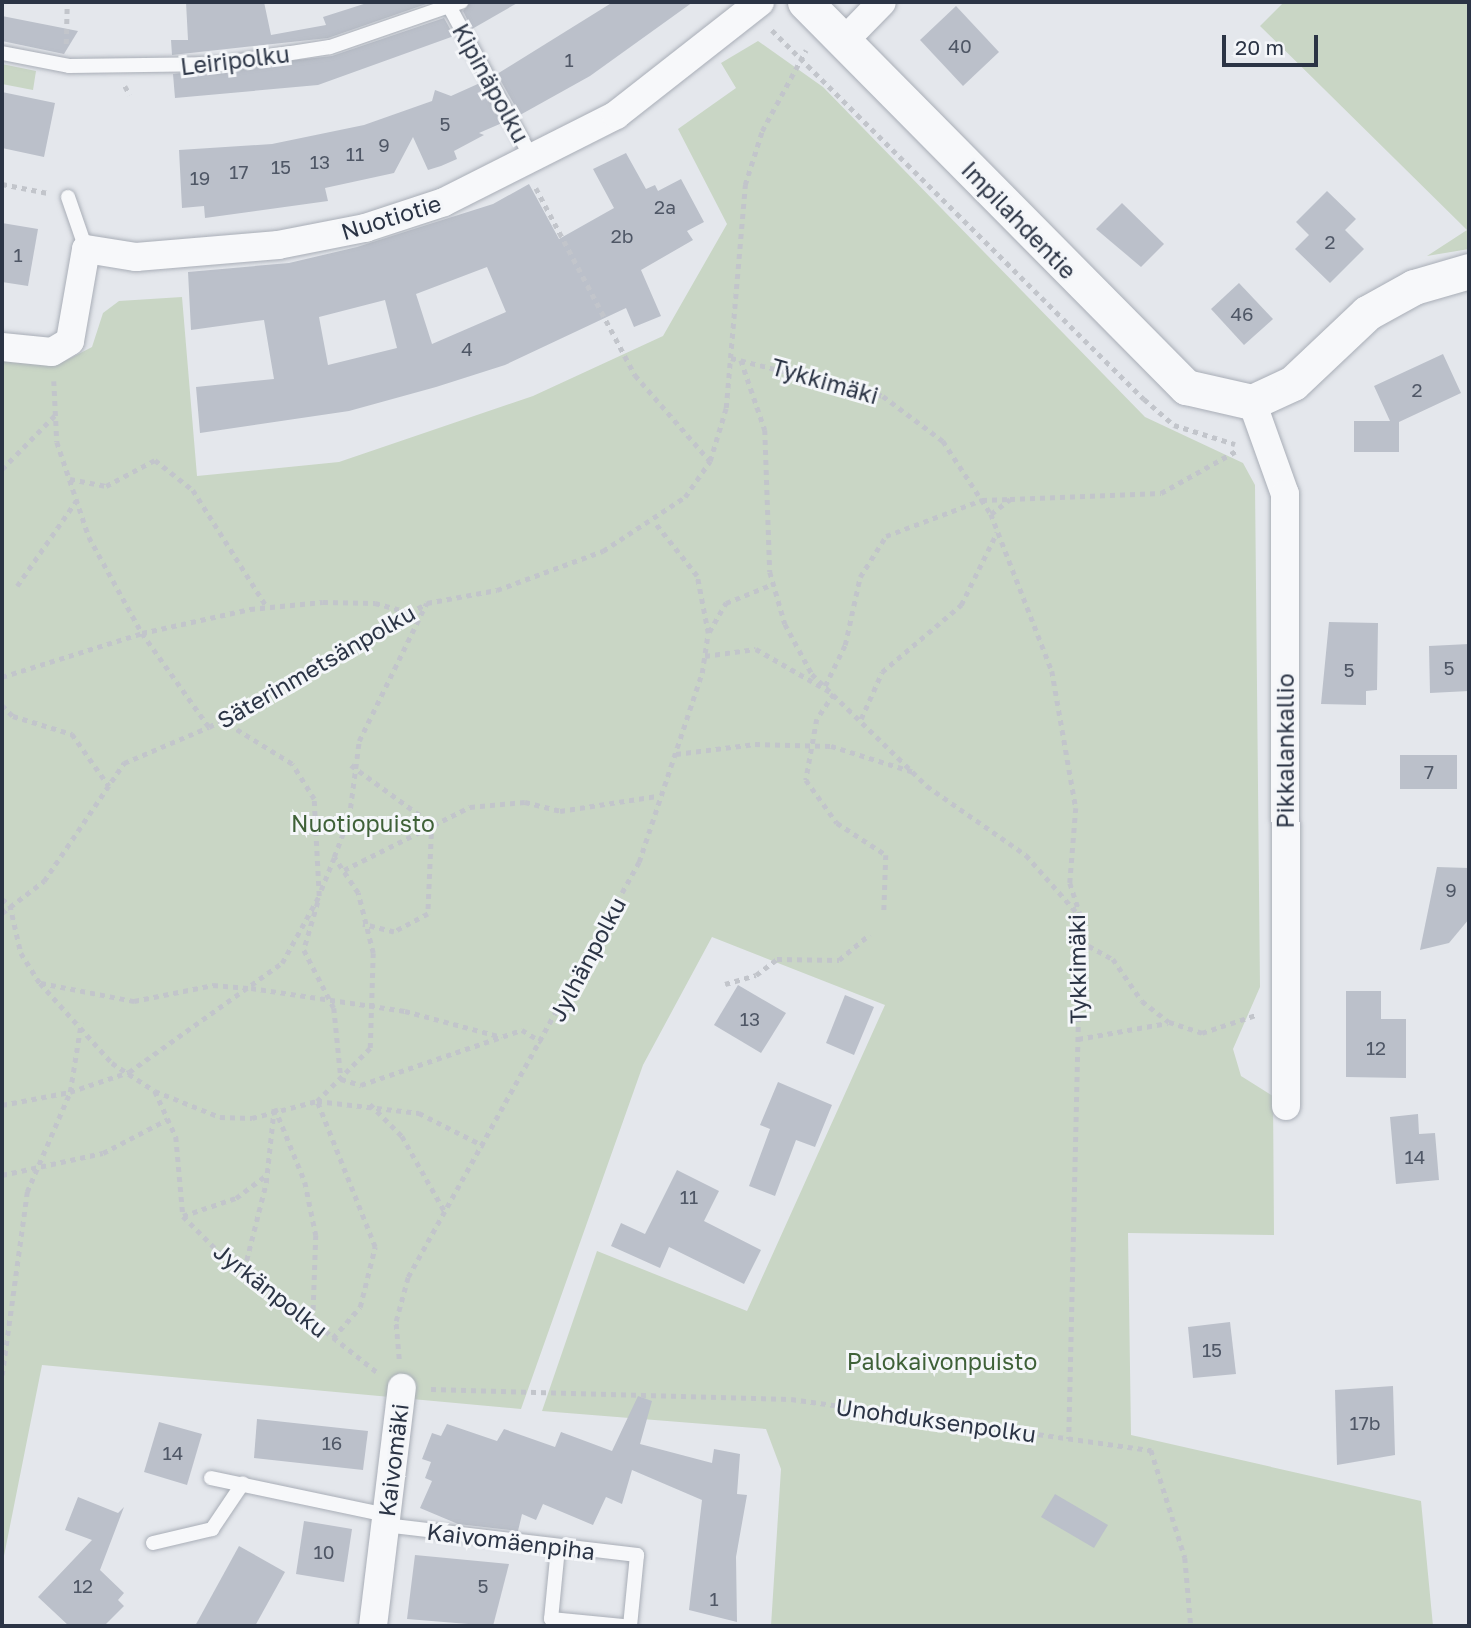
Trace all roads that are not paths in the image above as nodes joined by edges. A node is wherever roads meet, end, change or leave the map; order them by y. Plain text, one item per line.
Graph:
1 (760, 2) edge
2 (805, 2) edge
3 (882, 2) edge
4 (455, 4) edge
5 (844, 41) junction
6 (2, 53) edge
7 (529, 163) junction
8 (68, 197) road end
9 (86, 249) junction
10 (1469, 271) edge
11 (2, 347) edge
12 (1252, 402) junction
13 (1286, 1106) dead end
14 (402, 1388) road end
15 (211, 1478) dead end
16 (243, 1483) junction
17 (386, 1520) junction
18 (153, 1543) dead end
19 (558, 1548) junction
20 (373, 1626) edge
21 (623, 1626) edge
22 (630, 1626) edge

1 - 7 street, Nuotiotie
2 - 5 street, Impilahdentie
3 - 5 street
4 - 6 lane, Leiripolku
4 - 7 lane, Kipinäpolku
5 - 12 street, Impilahdentie
7 - 9 street, Nuotiotie
8 - 9 lane
9 - 11 street
10 - 12 street
12 - 13 street, Pikkalankallio
14 - 17 street, Kaivomäki
15 - 16 lane, Kaivomäenpiha
16 - 17 lane, Kaivomäenpiha
16 - 18 lane
17 - 19 lane, Kaivomäenpiha
17 - 20 street, Kaivomäki
19 - 21 lane
19 - 22 lane, Kaivomäenpiha

